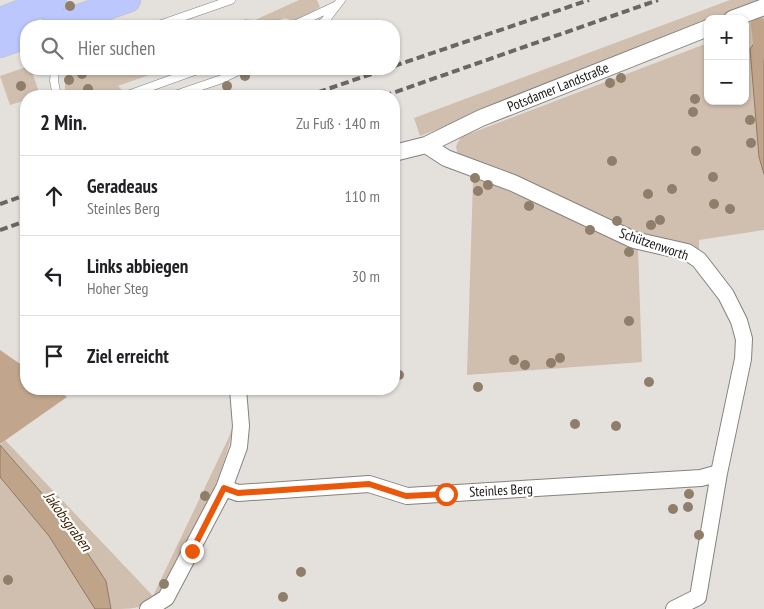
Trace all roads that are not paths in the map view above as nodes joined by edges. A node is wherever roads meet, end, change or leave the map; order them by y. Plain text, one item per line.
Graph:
1 (54, 0) edge
2 (128, 0) edge
3 (231, 0) edge
4 (339, 2) edge
5 (764, 7) edge
6 (743, 15) edge
7 (0, 20) edge
8 (70, 20) edge
9 (173, 20) edge
10 (304, 20) edge
11 (326, 20) edge
12 (704, 30) edge
13 (20, 38) edge
14 (0, 45) edge
15 (55, 75) edge
16 (183, 75) edge
17 (230, 75) edge
18 (56, 90) edge
19 (141, 90) edge
20 (190, 90) edge
21 (426, 144) junction
22 (402, 151) edge
23 (238, 395) edge
24 (719, 473) junction
25 (224, 488) junction
26 (168, 603) edge
27 (148, 609) edge
28 (674, 609) edge

1 - 7 main road
2 - 8 main road
3 - 9 lane
4 - 10 lane
4 - 11 lane
5 - 6 street
12 - 21 street, Potsdamer Landstraße
13 - 14 main road
15 - 18 lane
16 - 19 lane
17 - 20 lane
21 - 22 street, Potsdamer Landstraße
21 - 24 street, Schützenworth
23 - 25 street
24 - 25 street, Steinles Berg
24 - 28 street, Schützenworth
25 - 26 street
26 - 27 street

